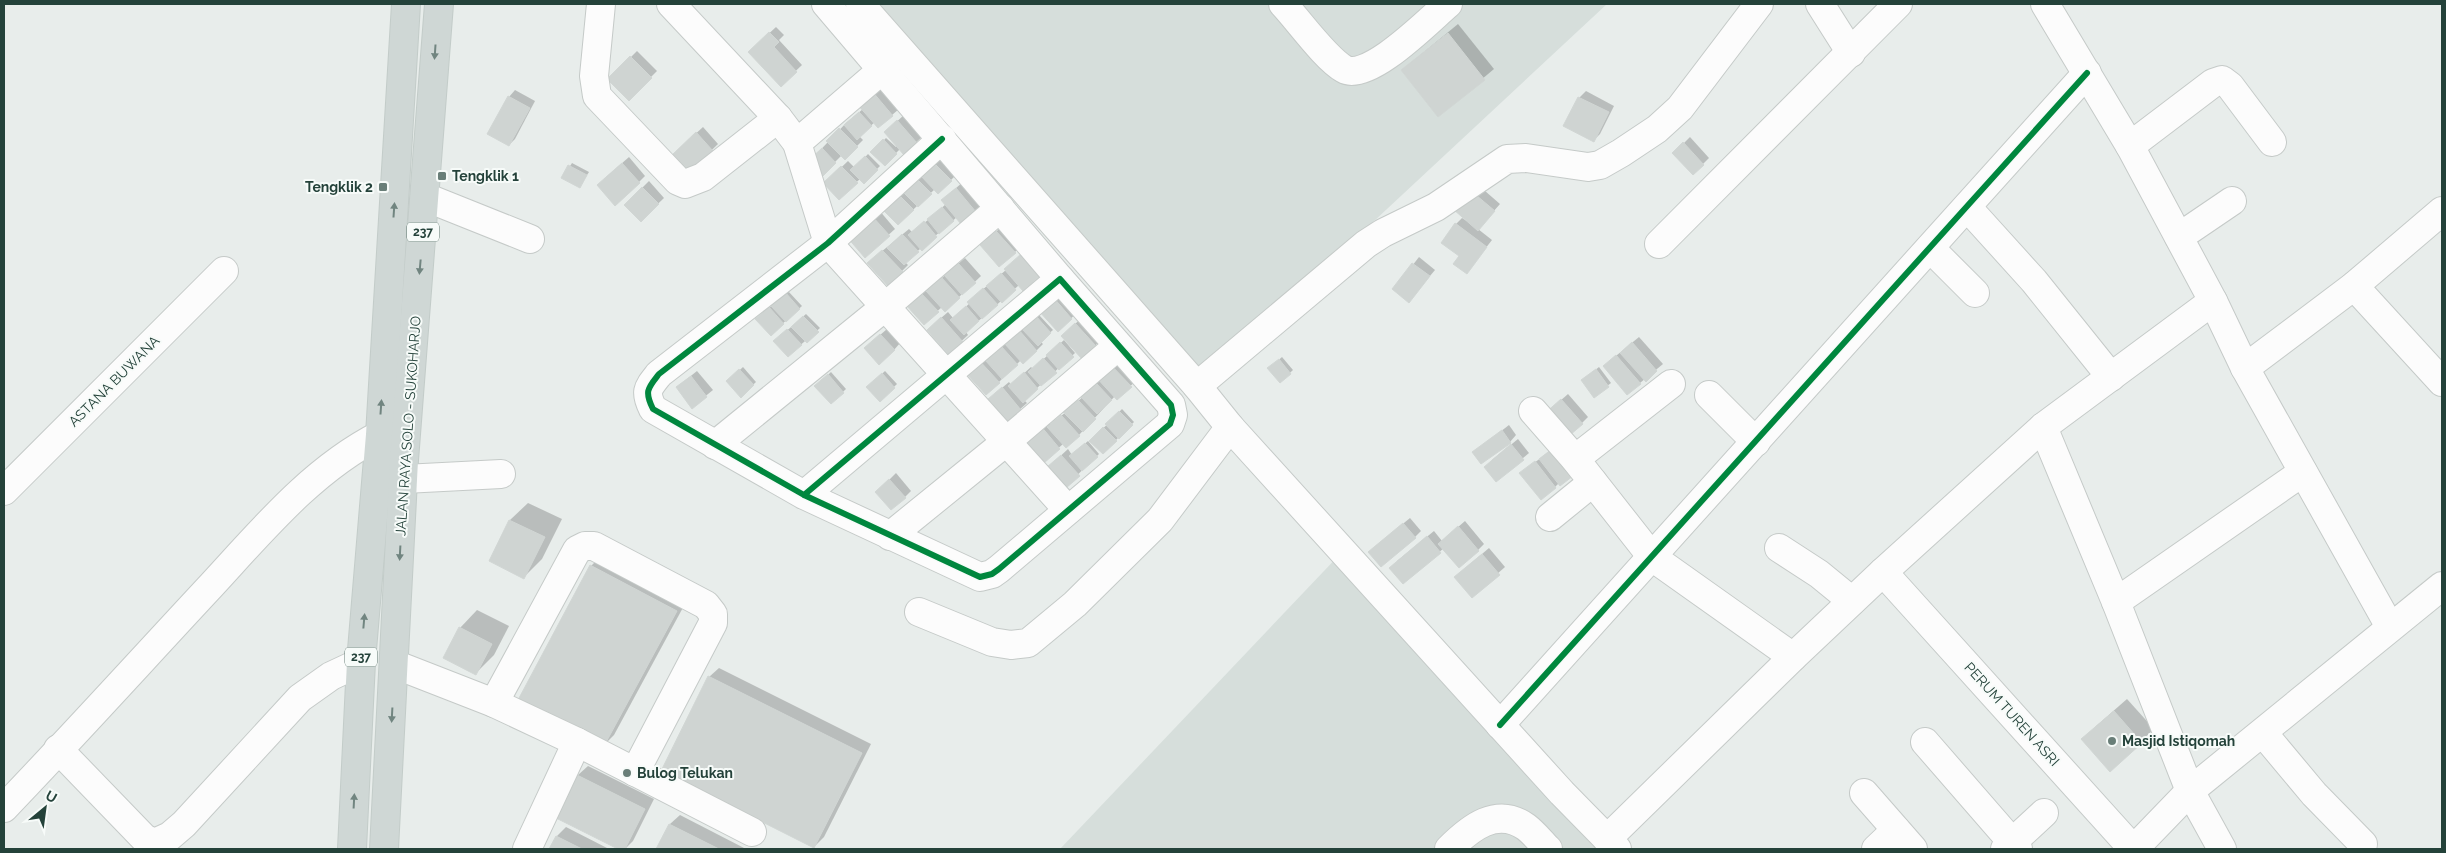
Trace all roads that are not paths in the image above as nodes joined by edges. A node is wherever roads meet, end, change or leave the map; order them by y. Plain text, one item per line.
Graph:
1 (406, 4) edge
2 (439, 4) edge
3 (601, 4) edge
4 (672, 4) edge
5 (826, 4) edge
6 (860, 4) edge
7 (1283, 4) edge
8 (1448, 4) edge
9 (1759, 4) edge
10 (1820, 4) edge
11 (1898, 4) edge
12 (2045, 4) edge
13 (1851, 53) junction
14 (883, 69) junction
15 (2087, 73) junction
16 (778, 118) junction
17 (942, 139) junction
18 (2272, 142) dead end
19 (797, 143) junction
20 (2130, 146) junction
21 (425, 197) junction
22 (2232, 201) dead end
23 (1000, 208) junction
24 (1966, 208) junction
25 (2442, 211) edge
26 (2179, 237) junction
27 (530, 239) dead end
28 (828, 243) junction
29 (1658, 244) dead end
30 (1930, 248) junction
31 (224, 271) dead end
32 (1060, 279) junction
33 (2354, 286) junction
34 (1975, 293) dead end
35 (2213, 301) junction
36 (886, 306) junction
37 (1118, 346) junction
38 (2244, 368) junction
39 (947, 373) junction
40 (2111, 377) junction
41 (2442, 382) edge
42 (1671, 384) dead end
43 (1197, 386) junction
44 (1709, 395) dead end
45 (1532, 411) dead end
46 (1230, 427) junction
47 (2043, 428) junction
48 (1007, 441) junction
49 (1756, 442) junction
50 (716, 445) junction
51 (378, 452) junction
52 (1575, 459) junction
53 (404, 469) junction
54 (2303, 472) junction
55 (501, 474) dead end
56 (1593, 482) junction
57 (4, 491) edge
58 (804, 495) junction
59 (1068, 510) junction
60 (1550, 516) dead end
61 (890, 536) junction
62 (1779, 548) dead end
63 (1652, 557) junction
64 (1887, 576) junction
65 (2442, 586) edge
66 (1852, 601) junction
67 (2116, 602) junction
68 (919, 612) dead end
69 (2390, 627) junction
70 (1793, 657) junction
71 (361, 662) junction
72 (394, 664) junction
73 (494, 703) junction
74 (1500, 725) junction
75 (2263, 733) junction
76 (577, 742) junction
77 (1925, 742) dead end
78 (58, 749) junction
79 (635, 772) junction
80 (2190, 791) junction
81 (1864, 794) dead end
82 (4, 808) edge
83 (2044, 812) dead end
84 (752, 832) dead end
85 (1904, 839) edge
86 (1612, 844) edge
87 (2363, 844) dead end
88 (2012, 847) edge
89 (352, 849) edge
90 (384, 849) edge
91 (527, 849) edge
92 (1449, 849) edge
93 (1548, 849) edge
94 (1876, 849) edge
95 (2134, 849) edge
96 (2222, 849) edge

51 -> 1 main road, JALAN RAYA SOLO - SUKOHARJO / 237
2 -> 21 main road, JALAN RAYA SOLO - SUKOHARJO / 237
3 - 16 street
4 - 16 street
5 - 14 street
6 - 43 street
7 - 8 street
9 - 43 street
10 - 13 street
11 - 13 street
12 - 15 street
13 - 29 street
14 - 17 street
14 - 19 street
15 - 20 street
15 - 24 street
16 - 19 street
17 - 23 street
17 - 28 street
18 - 20 street
19 - 28 street
20 - 26 street
21 - 27 street
21 -> 53 main road, JALAN RAYA SOLO - SUKOHARJO / 237
22 - 26 street
23 - 32 street
23 - 36 street
24 - 30 street
24 - 40 street
25 - 33 street
26 - 35 street
28 - 36 street
28 - 50 street
30 - 34 street
30 - 49 street
31 - 57 street, ASTANA BUWANA
32 - 37 street
32 - 39 street
33 - 38 street
33 - 41 street
35 - 38 street
35 - 40 street
36 - 39 street
36 - 50 street
37 - 48 street
37 - 59 street
38 - 54 street
39 - 48 street
39 - 58 street
40 - 47 street
42 - 52 street
43 - 46 street
44 - 49 street
45 - 52 street
46 - 68 street
46 - 74 street
47 - 64 street
47 - 67 street
48 - 59 street
48 - 61 street
49 - 63 street
50 - 58 street
71 -> 51 main road, JALAN RAYA SOLO - SUKOHARJO / 237
51 - 78 street
52 - 56 street
53 - 55 street
53 -> 72 main road, JALAN RAYA SOLO - SUKOHARJO / 237
54 - 67 street
54 - 69 street
56 - 60 street
56 - 63 street
58 - 61 street
59 - 61 street
62 - 66 street
63 - 70 street
63 - 74 street
64 - 66 street
64 - 95 street, PERUM TUREN ASRI
65 - 69 street
66 - 70 street
67 - 80 street
69 - 75 street
70 - 86 street
71 - 72 main road
71 - 78 street
89 -> 71 main road, JALAN RAYA SOLO - SUKOHARJO / 237
72 - 73 street
72 -> 90 main road, JALAN RAYA SOLO - SUKOHARJO / 237
73 - 76 street
73 - 79 street
74 - 86 street
75 - 80 street
75 - 87 street
76 - 79 street
76 - 91 street
77 - 88 street
78 - 82 street
79 - 84 street
80 - 95 street
80 - 96 street
81 - 85 street
83 - 88 street
85 - 94 street
92 - 93 street

